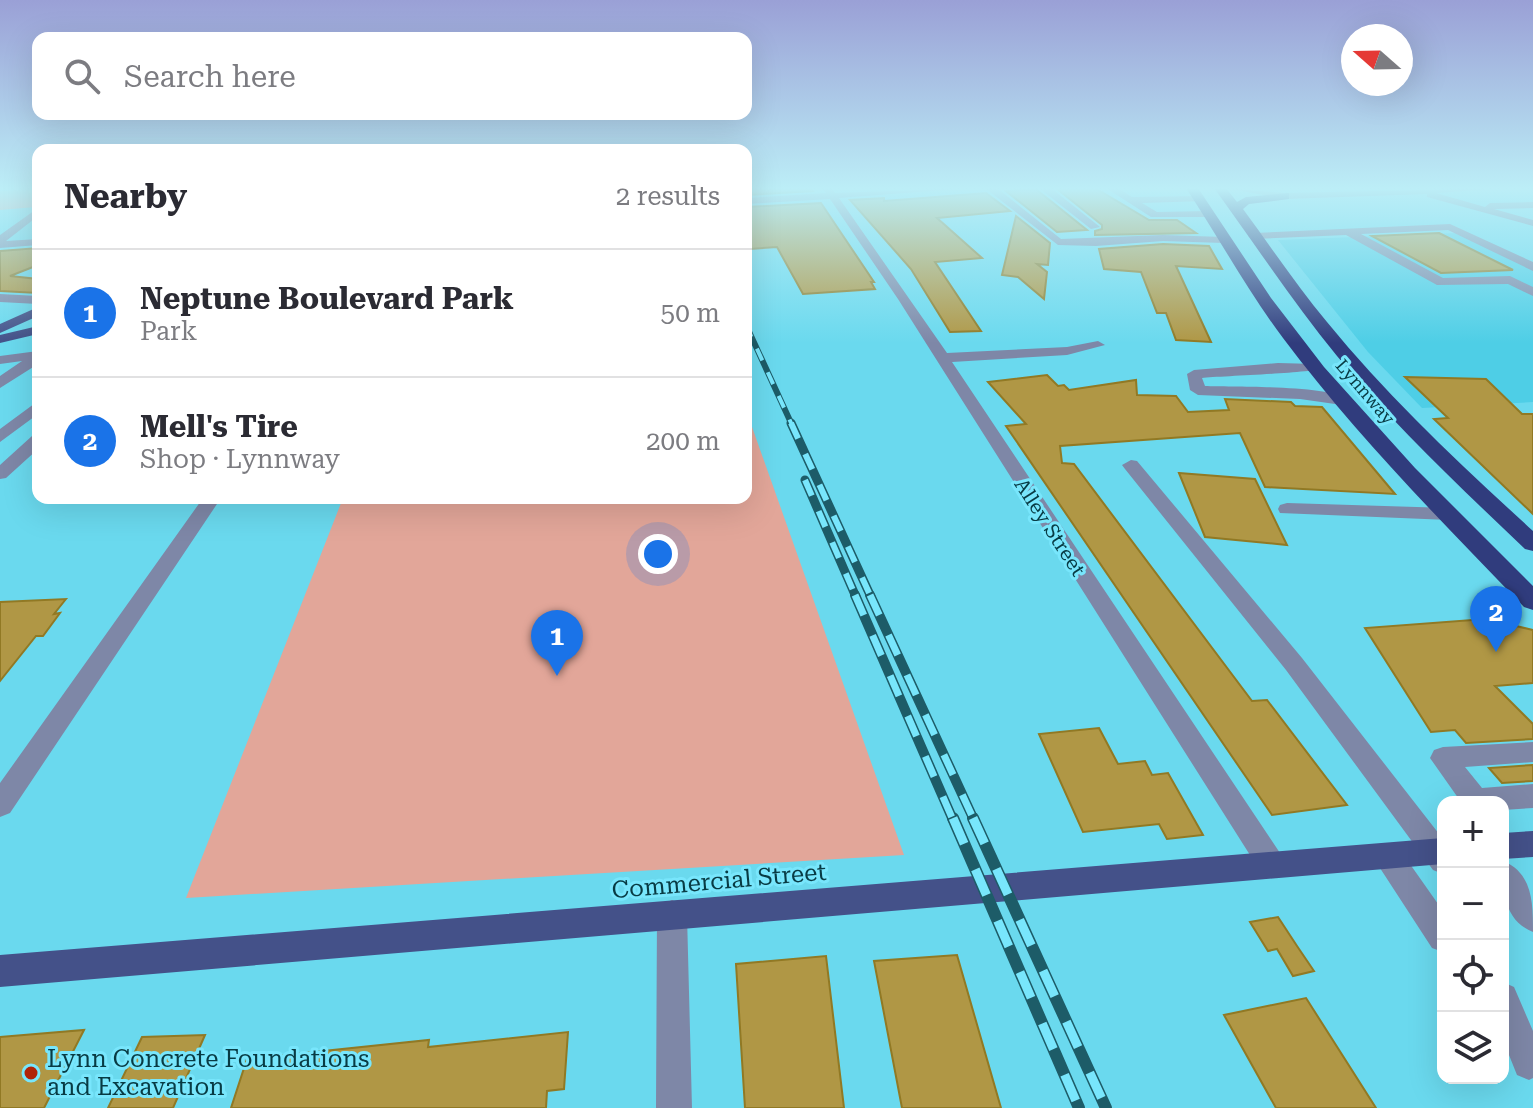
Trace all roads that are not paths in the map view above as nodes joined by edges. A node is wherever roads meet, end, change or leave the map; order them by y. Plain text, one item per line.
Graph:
1 (862, 240) edge
2 (1055, 240) edge
3 (1140, 240) edge
4 (1215, 240) edge
5 (1224, 240) joint
6 (1257, 240) edge
7 (1362, 240) edge
8 (1476, 240) edge
9 (0, 242) edge
10 (32, 242) edge
11 (1533, 267) edge
12 (1533, 292) edge
13 (0, 298) edge
14 (32, 300) edge
15 (32, 314) edge
16 (0, 329) edge
17 (32, 331) edge
18 (0, 339) edge
19 (1098, 345) dead end
20 (32, 357) edge
21 (941, 358) junction
22 (0, 360) edge
23 (32, 360) edge
24 (1315, 368) junction
25 (0, 383) edge
26 (1342, 400) junction
27 (32, 411) edge
28 (0, 437) edge
29 (30, 453) edge
30 (1131, 465) dead end
31 (0, 474) edge
32 (208, 504) edge
33 (1287, 509) dead end
34 (1449, 514) junction
35 (1533, 544) edge
36 (1533, 601) edge
37 (1533, 752) edge
38 (1472, 796) edge
39 (1533, 796) edge
40 (1509, 798) edge
41 (0, 805) edge
42 (1437, 850) edge
43 (1437, 855) edge
44 (1388, 856) junction
45 (1272, 865) junction
46 (1509, 883) edge
47 (672, 915) junction
48 (1533, 917) edge
49 (1437, 928) edge
50 (0, 971) edge
51 (1509, 1012) edge
52 (1509, 1034) edge
53 (1531, 1066) edge
54 (674, 1108) edge

1 - 21 street, Alley Street
2 - 3 street
4 - 5 street
5 - 24 highway, Lynnway
6 - 35 highway, Lynnway
7 - 12 street
8 - 11 street
9 - 10 street
13 - 14 street
15 - 16 main road
17 - 18 main road
19 - 21 street
20 - 22 street
21 - 45 street, Alley Street
23 - 25 street
24 - 26 highway, Lynnway
24 - 26 street
26 - 34 highway, Lynnway
27 - 28 street
29 - 31 street
30 - 42 street
32 - 41 street
33 - 34 street
34 - 36 highway, Lynnway
37 - 38 street
39 - 40 street
43 - 44 main road, Commercial Street
44 - 45 main road, Commercial Street
44 - 49 street
45 - 47 main road, Commercial Street
46 - 48 street
47 - 50 main road, Commercial Street
47 - 54 street
51 - 53 street
52 - 53 street

